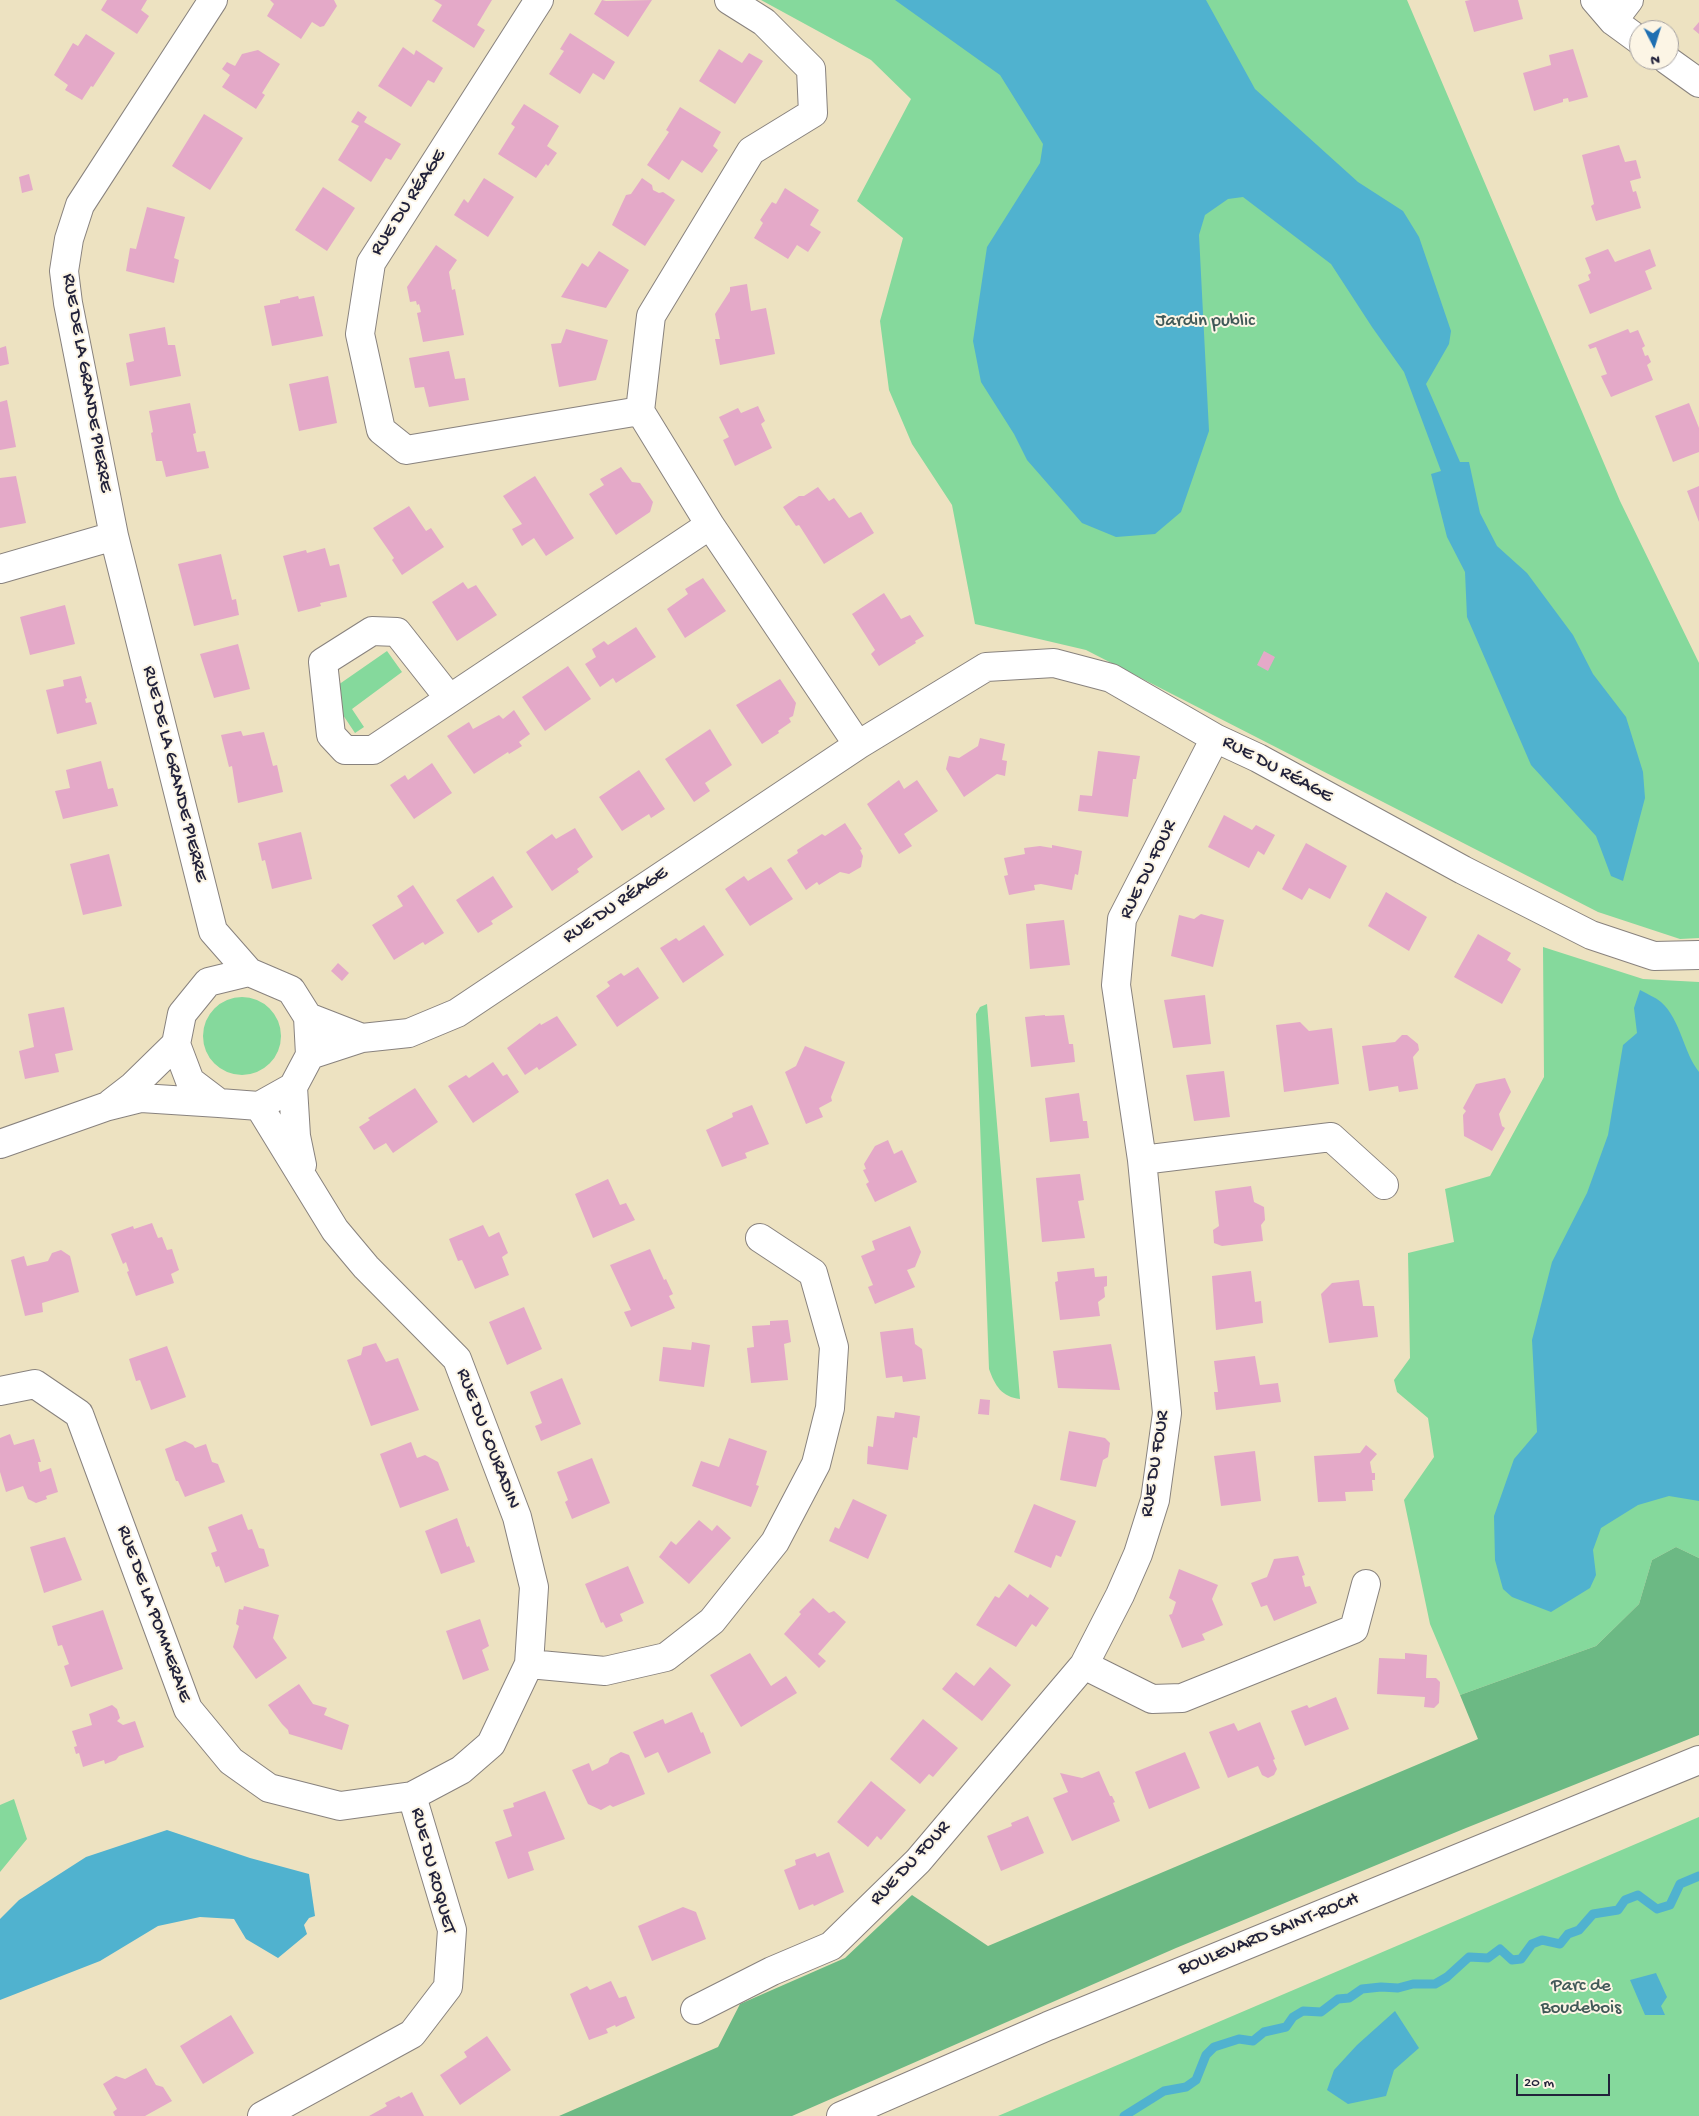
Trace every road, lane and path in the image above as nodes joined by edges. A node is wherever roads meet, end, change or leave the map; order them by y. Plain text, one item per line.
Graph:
1 (212, 0) edge
2 (539, 0) edge
3 (729, 0) edge
4 (1595, 0) edge
5 (1621, 11) edge
6 (1629, 24) edge
7 (1679, 69) edge
8 (1699, 83) edge
9 (640, 411) junction
10 (710, 526) junction
11 (114, 536) junction
12 (0, 569) edge
13 (449, 698) junction
14 (1215, 738) junction
15 (858, 745) junction
16 (213, 931) junction
17 (1699, 955) edge
18 (249, 972) junction
19 (208, 982) junction
20 (308, 1017) junction
21 (362, 1038) junction
22 (176, 1044) junction
23 (310, 1056) junction
24 (292, 1087) junction
25 (219, 1102) junction
26 (259, 1106) junction
27 (105, 1107) junction
28 (0, 1144) edge
29 (1142, 1160) junction
30 (305, 1178) junction
31 (1384, 1185) dead end
32 (760, 1238) dead end
33 (0, 1391) edge
34 (1366, 1584) dead end
35 (529, 1664) junction
36 (1084, 1665) junction
37 (1699, 1760) edge
38 (412, 1796) junction
39 (695, 2010) dead end
40 (262, 2116) edge
41 (841, 2116) edge

1 - 11 street, RUE DE LA GRANDE PIERRE
2 - 9 street, RUE DU RÉAGE
3 - 9 street
4 - 5 street
5 - 6 street
7 - 8 street
9 - 10 street
10 - 13 street
10 - 15 street
11 - 12 street
11 - 16 street, RUE DE LA GRANDE PIERRE
13 - 13 street
14 - 15 street, RUE DU RÉAGE
14 - 17 street, RUE DU RÉAGE
14 - 29 street, RUE DU FOUR
15 - 21 street, RUE DU RÉAGE
16 - 18 street, RUE DE LA GRANDE PIERRE
16 - 19 street
18 - 19 street
18 - 20 street
19 - 22 street
20 - 21 street
20 - 23 street
21 - 23 street
22 - 25 street
22 - 27 street
23 - 24 street
24 - 26 street
24 - 30 street
25 - 26 street
25 - 27 street
26 - 30 street, RUE DU COURADIN
27 - 28 street
29 - 31 street
29 - 36 street, RUE DU FOUR
30 - 35 street, RUE DU COURADIN
32 - 35 street
33 - 38 street, RUE DE LA POMMERAIE
34 - 36 street
35 - 38 street, RUE DU COURADIN
36 - 39 street, RUE DU FOUR
37 - 41 street, BOULEVARD SAINT-ROCH
38 - 40 street, RUE DU ROQUET

